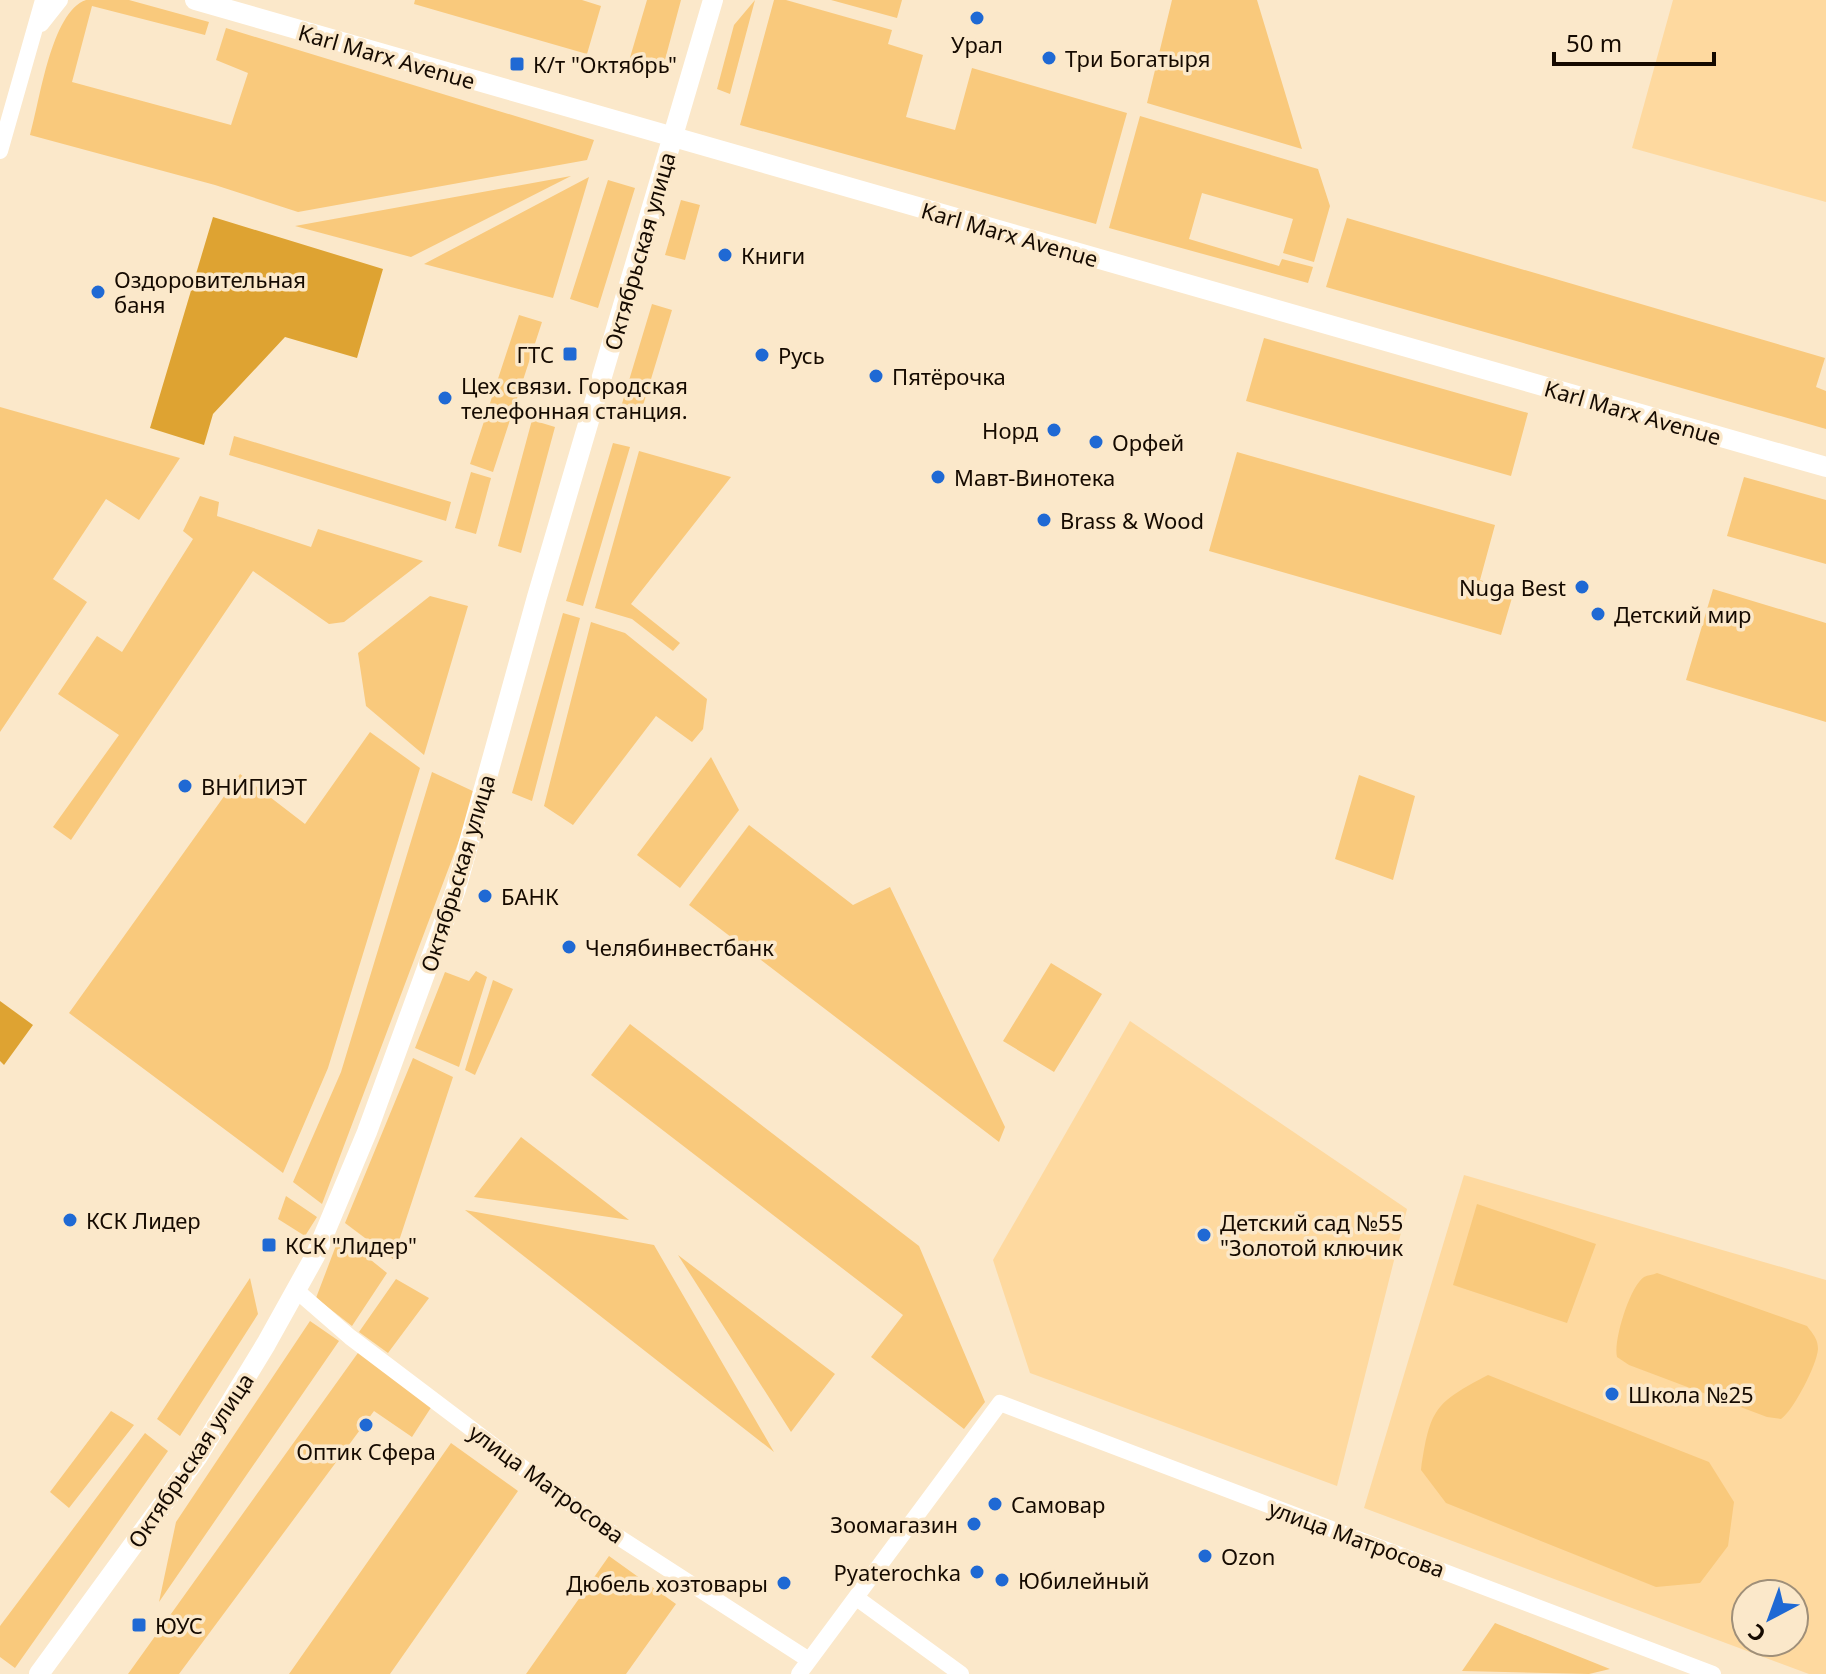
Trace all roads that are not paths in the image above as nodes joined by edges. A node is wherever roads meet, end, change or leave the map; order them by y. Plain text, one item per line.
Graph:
1 (43, 0) edge
2 (60, 0) edge
3 (195, 0) edge
4 (713, 0) edge
5 (33, 39) junction
6 (672, 139) junction
7 (0, 151) edge
8 (1826, 467) edge
9 (297, 1291) junction
10 (858, 1599) junction
11 (809, 1660) junction
12 (39, 1674) edge
13 (799, 1674) edge
14 (961, 1674) edge
15 (1713, 1674) edge

1 - 5 street
2 - 5 street
3 - 6 street, Karl Marx Avenue
4 - 6 street, Октябрьская улица
5 - 7 street
6 - 8 street, Karl Marx Avenue
6 - 9 street, Октябрьская улица
9 - 11 street, улица Матросова
9 - 12 street, Октябрьская улица
10 - 11 street
10 - 14 street
10 - 15 street, улица Матросова
11 - 13 street

